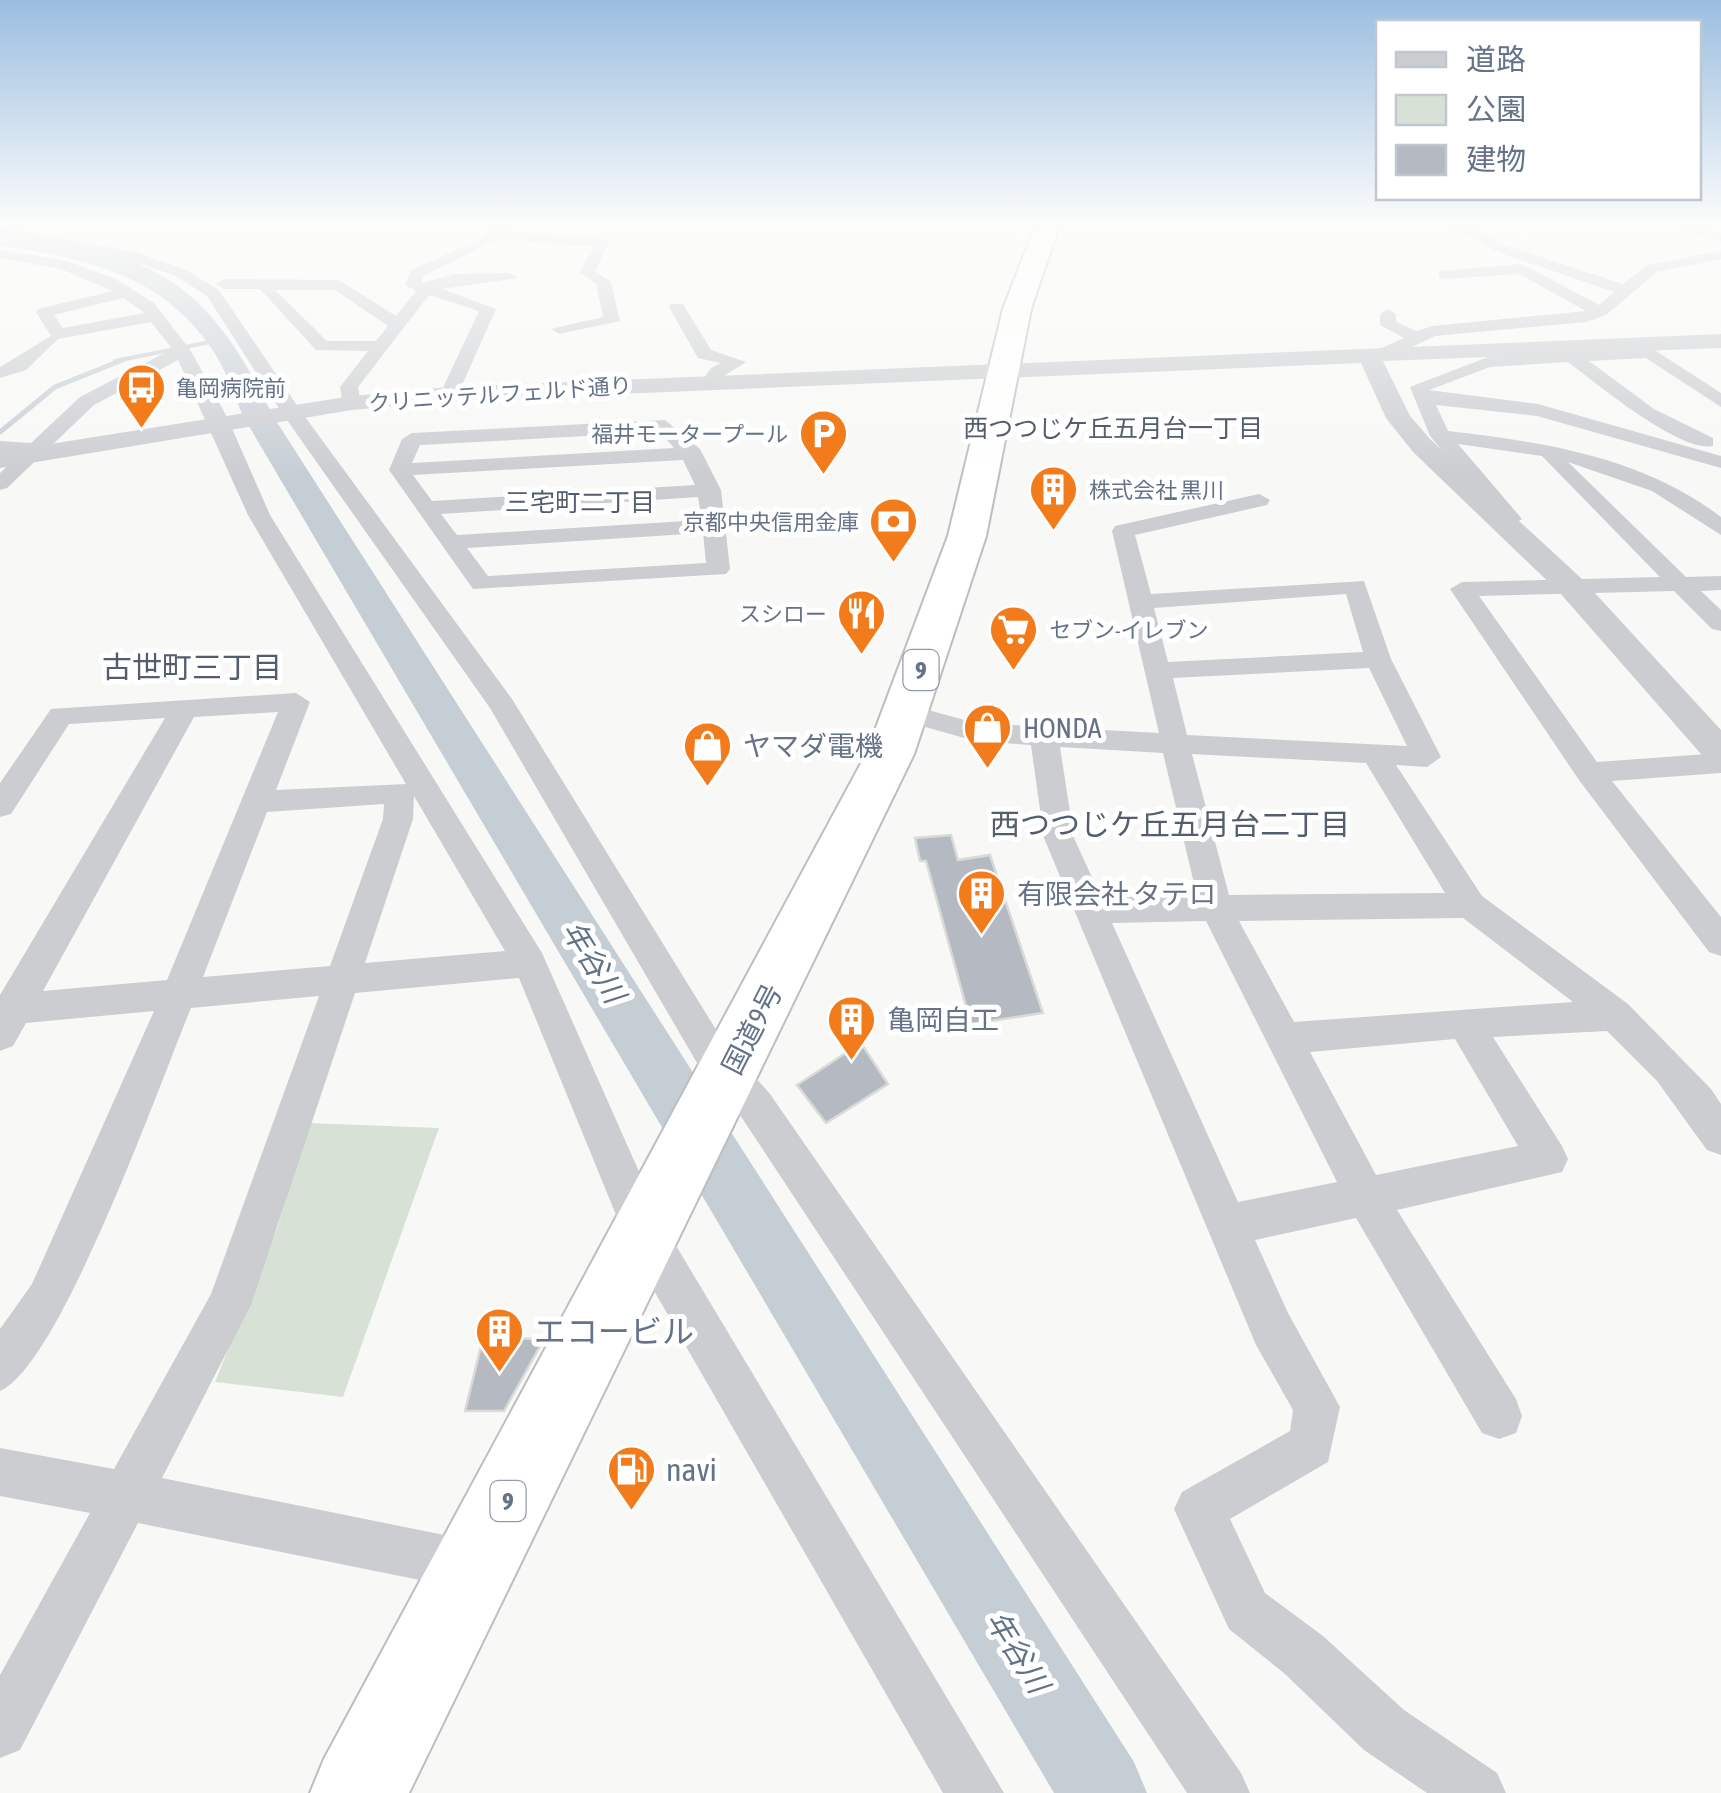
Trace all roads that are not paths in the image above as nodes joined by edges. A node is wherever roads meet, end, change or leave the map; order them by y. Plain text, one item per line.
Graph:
1 (54, 310) edge
2 (151, 310) edge
3 (223, 310) edge
4 (286, 310) edge
5 (397, 310) edge
6 (397, 310) edge
7 (488, 310) edge
8 (609, 310) edge
9 (679, 310) edge
10 (1018, 310) edge
11 (1596, 310) edge
12 (1603, 310) edge
13 (1600, 312) junction
14 (1388, 314) dead end
15 (155, 316) junction
16 (398, 324) junction
17 (559, 329) dead end
18 (1416, 337) junction
19 (51, 341) dead end
20 (1721, 341) edge
21 (382, 346) junction
22 (1643, 348) junction
23 (182, 351) junction
24 (1376, 355) junction
25 (1572, 357) junction
26 (0, 373) edge
27 (1003, 373) junction
28 (1721, 383) edge
29 (709, 384) junction
30 (1695, 384) junction
31 (568, 388) junction
32 (440, 395) junction
33 (1619, 395) junction
34 (1424, 398) junction
35 (1721, 401) edge
36 (352, 404) junction
37 (1538, 410) junction
38 (286, 414) junction
39 (1721, 422) edge
40 (228, 423) junction
41 (558, 430) junction
42 (1676, 430) junction
43 (1440, 436) junction
44 (412, 439) junction
45 (0, 447) edge
46 (1721, 448) edge
47 (1552, 452) junction
48 (33, 454) junction
49 (693, 454) junction
50 (0, 460) edge
51 (1721, 462) edge
52 (399, 470) junction
53 (0, 484) edge
54 (710, 490) junction
55 (1259, 500) dead end
56 (426, 508) junction
57 (1719, 523) edge
58 (714, 526) junction
59 (451, 542) junction
60 (1721, 583) edge
61 (1680, 584) junction
62 (1571, 586) junction
63 (1140, 602) junction
64 (1721, 624) edge
65 (1378, 659) junction
66 (1157, 671) junction
67 (183, 710) junction
68 (907, 713) junction
69 (1044, 737) junction
70 (1175, 744) junction
71 (1721, 753) edge
72 (1374, 754) junction
73 (1721, 763) edge
74 (13, 770) edge
75 (1590, 772) junction
76 (257, 802) junction
77 (0, 806) edge
78 (1470, 906) junction
79 (1216, 908) junction
80 (1090, 910) junction
81 (1721, 942) edge
82 (530, 963) junction
83 (342, 982) junction
84 (178, 997) junction
85 (1615, 1015) junction
86 (5, 1018) edge
87 (1464, 1023) junction
88 (1284, 1040) junction
89 (726, 1081) junction
90 (1721, 1137) edge
91 (1366, 1199) junction
92 (651, 1221) junction
93 (1227, 1225) junction
94 (0, 1368) edge
95 (1499, 1416) dead end
96 (0, 1472) edge
97 (128, 1497) junction
98 (474, 1566) junction
99 (0, 1730) edge
100 (358, 1793) edge
101 (975, 1793) edge
102 (1221, 1793) edge
103 (1476, 1793) edge

1 - 15 street
2 - 15 street
3 - 38 street
4 - 21 street
5 - 16 street
6 - 16 street
7 - 32 street
8 - 17 street
9 - 29 street
10 - 27 highway, 国道9号 / 9
11 - 13 street
12 - 13 street
13 - 18 street
14 - 18 street
15 - 23 street
16 - 21 street
18 - 24 street
19 - 26 street
20 - 22 street, クリニッテルフェルド通り
21 - 36 street
22 - 24 street, クリニッテルフェルド通り
22 - 25 street
22 - 30 street
23 - 40 street
23 - 48 street
24 - 27 street, クリニッテルフェルド通り
24 - 62 street
25 - 33 street
25 - 34 street
27 - 29 street, クリニッテルフェルド通り
27 - 68 highway, 国道9号 / 9
28 - 30 street
29 - 31 street, クリニッテルフェルド通り
30 - 35 street
31 - 32 street, クリニッテルフェルド通り
31 - 41 street
32 - 36 street, クリニッテルフェルド通り
32 - 44 street
33 - 37 street
33 - 42 street
34 - 37 street
34 - 43 street
36 - 38 street, クリニッテルフェルド通り
37 - 51 street
38 - 40 street, クリニッテルフェルド通り
38 - 89 street
39 - 42 street
40 - 48 street, クリニッテルフェルド通り
40 - 82 street
41 - 44 street
41 - 49 street
42 - 46 street
43 - 47 street
43 - 62 street
44 - 52 street
45 - 48 street
47 - 57 street
47 - 61 street
48 - 50 street, クリニッテルフェルド通り
48 - 53 street
49 - 52 street
49 - 54 street
52 - 56 street
54 - 56 street
54 - 58 street
55 - 63 street
56 - 59 street
58 - 59 street
58 - 59 street
60 - 61 street
61 - 62 street
61 - 64 street
62 - 71 street
62 - 75 street
63 - 65 street
63 - 66 street
65 - 66 street
65 - 72 street
66 - 70 street
67 - 74 street
67 - 76 street
67 - 86 street
68 - 69 street
68 - 89 highway, 国道9号 / 9
69 - 70 street
69 - 80 street
70 - 72 street
70 - 79 street
72 - 78 street
73 - 75 street
74 - 77 street
75 - 81 street
76 - 83 street
76 - 84 street
78 - 79 street
78 - 85 street
79 - 80 street
79 - 88 street
80 - 93 street
82 - 83 street
82 - 92 street
83 - 84 street
83 - 97 street
84 - 86 street
84 - 94 street
85 - 87 street
85 - 90 street
87 - 88 street
87 - 91 street
88 - 91 street
89 - 92 highway, 国道9号 / 9
89 - 102 street
91 - 93 street
91 - 95 street
92 - 98 highway, 国道9号 / 9
92 - 101 street
93 - 103 street
96 - 97 street
97 - 98 street
97 - 99 street
98 - 100 highway, 国道9号 / 9

